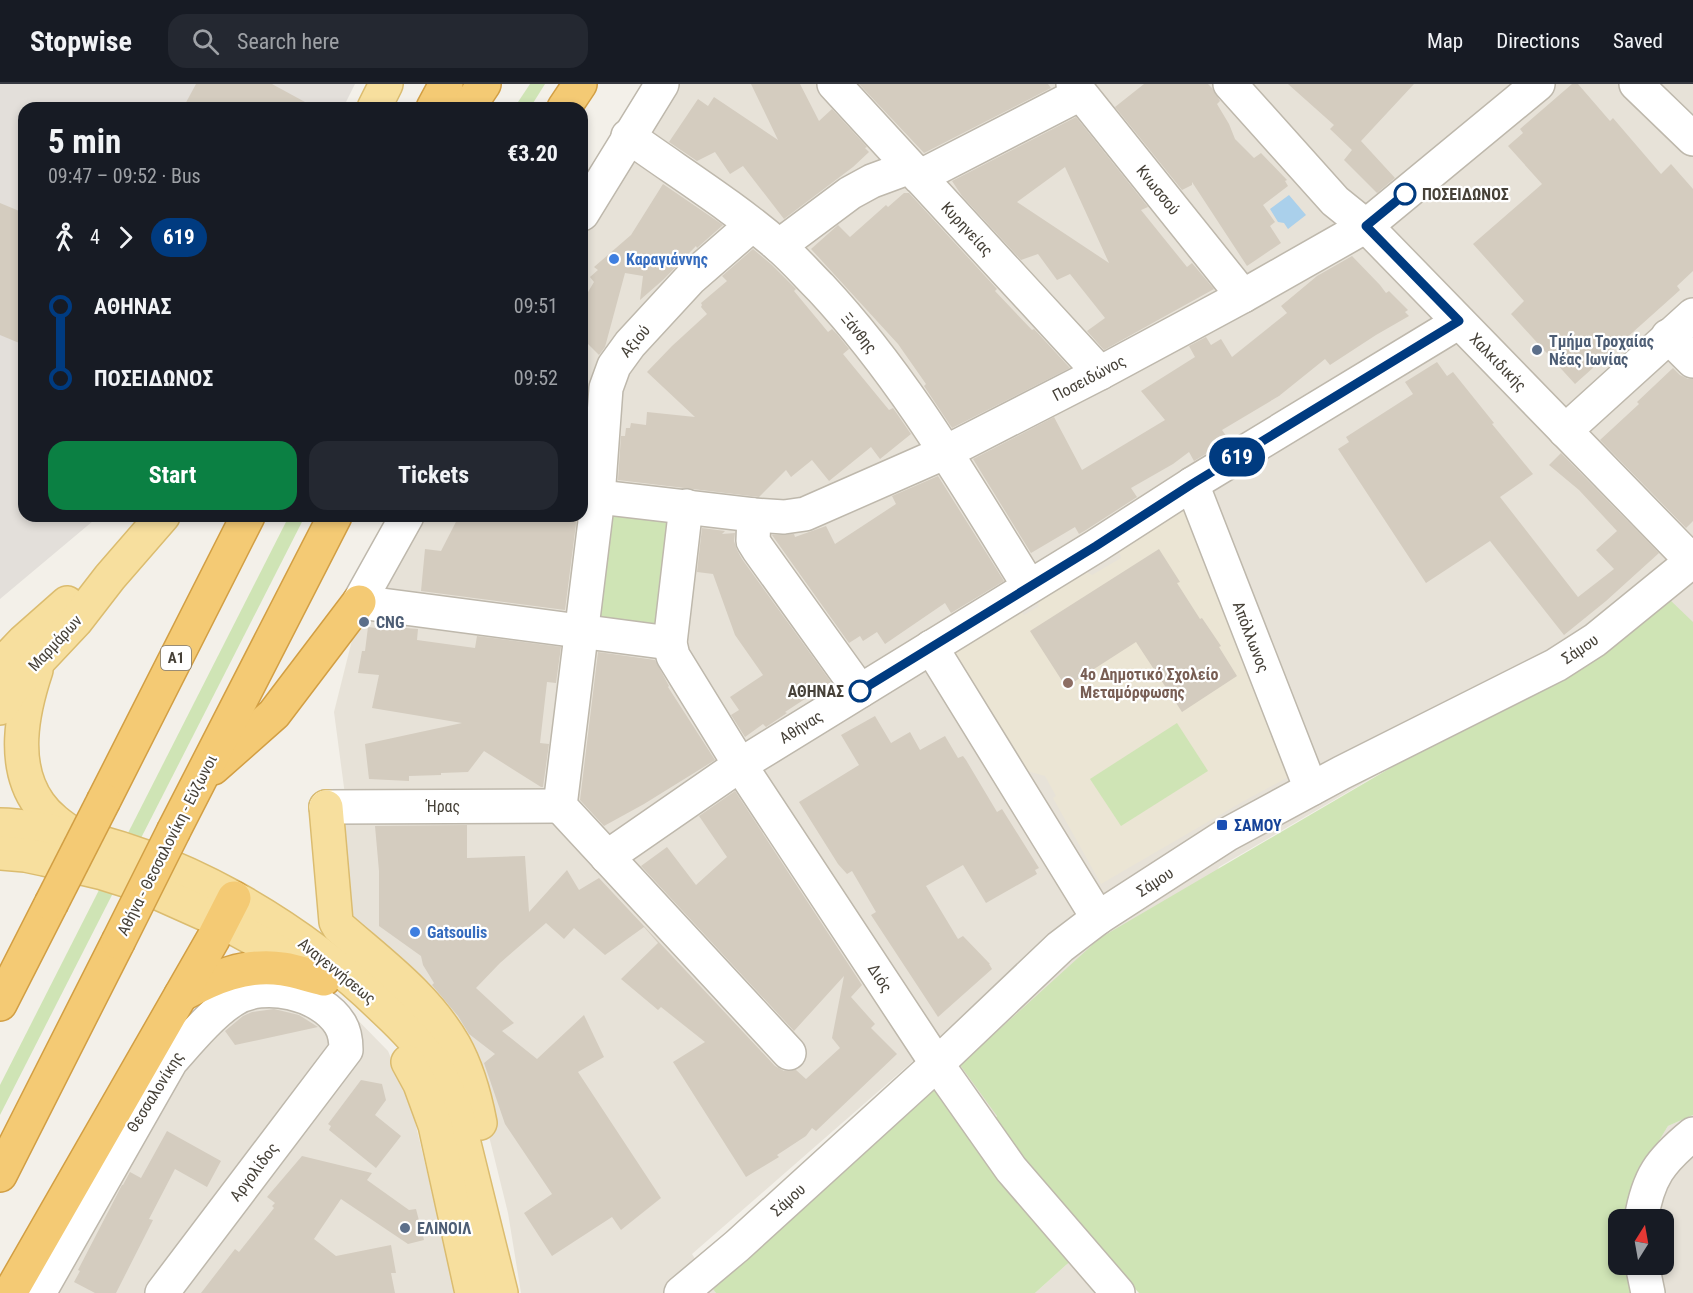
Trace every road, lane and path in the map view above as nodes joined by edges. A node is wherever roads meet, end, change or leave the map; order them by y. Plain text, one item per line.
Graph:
1 (386, 84) edge
2 (446, 84) edge
3 (484, 84) edge
4 (580, 84) edge
5 (662, 84) edge
6 (834, 84) edge
7 (1230, 84) edge
8 (1538, 84) edge
9 (1636, 84) edge
10 (1076, 89) edge
11 (377, 102) edge
12 (437, 102) edge
13 (472, 102) edge
14 (568, 102) edge
15 (628, 136) junction
16 (1693, 139) edge
17 (914, 172) junction
18 (588, 204) edge
19 (752, 225) junction
20 (1366, 226) junction
21 (779, 246) junction
22 (1243, 296) junction
23 (1693, 315) edge
24 (1459, 321) junction
25 (1668, 336) junction
26 (1693, 361) edge
27 (1100, 373) junction
28 (1565, 431) junction
29 (946, 452) junction
30 (1192, 484) junction
31 (590, 496) edge
32 (686, 506) junction
33 (753, 515) junction
34 (158, 522) edge
35 (245, 522) edge
36 (332, 522) edge
37 (404, 522) edge
38 (1692, 561) edge
39 (110, 577) junction
40 (1029, 586) junction
41 (359, 602) junction
42 (583, 631) junction
43 (670, 644) junction
44 (931, 647) junction
45 (41, 658) junction
46 (0, 666) edge
47 (860, 691) junction
48 (0, 708) edge
49 (740, 765) junction
50 (200, 779) junction
51 (1311, 789) junction
52 (560, 806) junction
53 (326, 807) joint
54 (0, 825) edge
55 (75, 836) junction
56 (0, 853) edge
57 (606, 856) junction
58 (228, 910) junction
59 (1098, 918) junction
60 (324, 979) junction
61 (181, 995) junction
62 (0, 1004) edge
63 (346, 1050) joint
64 (789, 1053) dead end
65 (937, 1064) junction
66 (1693, 1134) edge
67 (0, 1175) edge
68 (1643, 1209) edge
69 (1644, 1275) edge
70 (10, 1293) edge
71 (39, 1293) edge
72 (162, 1293) edge
73 (472, 1293) edge
74 (501, 1293) edge
75 (512, 1293) edge
76 (681, 1293) edge
77 (1118, 1293) edge
78 (1648, 1293) edge

1 - 11 main road
2 - 12 highway
3 - 13 highway
4 - 14 highway
5 - 15 street
6 - 17 street, Κυρηνείας
7 - 20 street, Χαλκιδικής
8 - 20 street, Ποσειδώνος
9 - 16 street
10 - 17 street
10 - 22 street, Κνωσσού
15 - 18 street
15 - 19 street, Ξάνθης
17 - 21 street
17 - 27 street, Κυρηνείας
19 - 21 street, Ξάνθης
19 - 31 street, Αξιού
20 - 22 street, Ποσειδώνος
20 - 24 street, Χαλκιδικής
21 - 29 street, Ξάνθης
22 - 27 street, Ποσειδώνος
23 - 25 street
24 - 28 street, Χαλκιδικής
24 - 30 street, Αθήνας
25 - 26 street
25 - 28 street
27 - 29 street, Ποσειδώνος
28 - 38 street, Χαλκιδικής
29 - 33 street, Ποσειδώνος
29 - 40 street, Ξάνθης
30 - 40 street, Αθήνας
30 - 51 street, Απόλλωνος
31 - 32 street, Ποσειδώνος
31 - 42 street, Αξιού
32 - 33 street, Ποσειδώνος
32 - 43 street
33 - 47 street
34 - 39 main road, Μαρμάρων
35 - 62 highway, Α1, bridge
36 - 50 highway, Αθήνα - Θεσσαλονίκη - Εύζωνοι
37 - 41 street
38 - 51 street, Σάμου
39 - 45 main road, Μαρμάρων
39 - 46 main road, Μαρμάρων
40 - 44 street, Αθήνας
41 - 42 street
41 - 50 highway
42 - 43 street
42 - 52 street, Αξιού
43 - 49 street, Διός
44 - 47 street, Αθήνας
44 - 59 street
45 - 48 main road, Μαρμάρων
45 - 55 main road
47 - 49 street, Αθήνας
49 - 57 street, Αθήνας
49 - 65 street, Διός
50 - 67 highway, Αθήνα - Θεσσαλονίκη - Εύζωνοι, bridge
51 - 59 street, Σάμου
52 - 53 street, Ήρας
52 - 57 street
53 - 75 main road
54 - 55 main road, Αναγεννήσεως
55 - 58 main road, Αναγεννήσεως
56 - 58 main road, Αναγεννήσεως
57 - 64 street
58 - 60 main road, Αναγεννήσεως
58 - 61 highway
58 - 74 main road, Αναγεννήσεως
59 - 65 street, Σάμου
60 - 61 highway
60 - 73 main road, Αναγεννήσεως
61 - 70 highway
63 - 71 street, Θεσσαλονίκης
63 - 72 street, Αργολίδος
65 - 76 street, Σάμου
65 - 77 street, Διός
66 - 68 street
69 - 78 street

